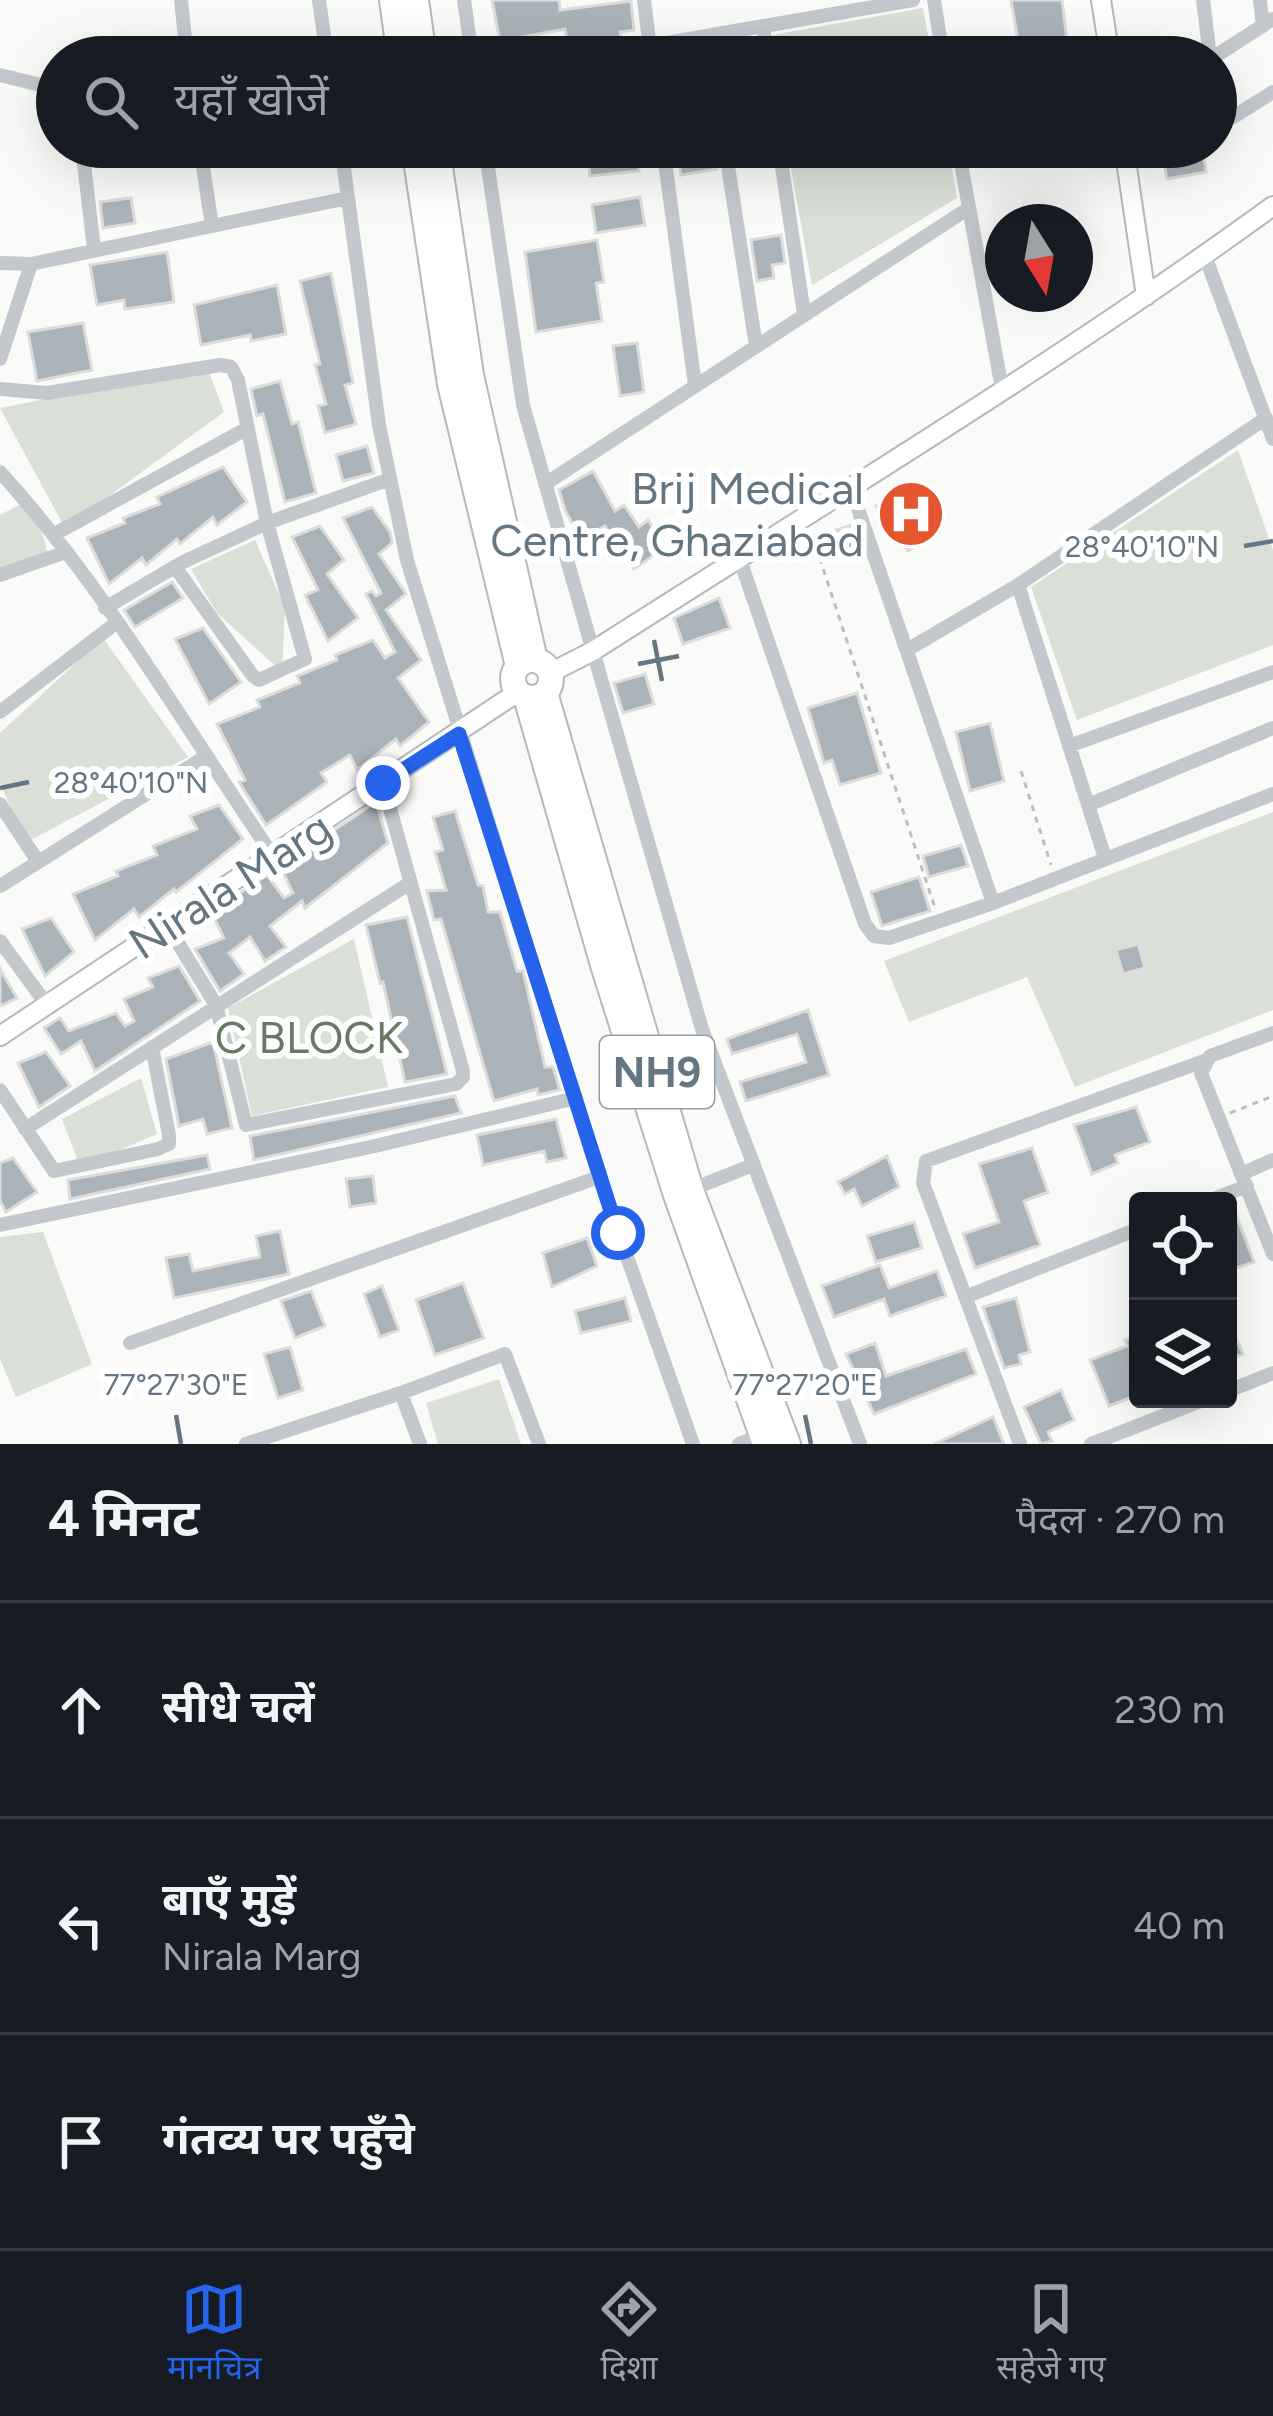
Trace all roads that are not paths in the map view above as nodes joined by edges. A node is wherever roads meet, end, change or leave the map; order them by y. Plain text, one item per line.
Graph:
1 (181, 0) edge
2 (319, 0) edge
3 (392, 0) edge
4 (416, 0) edge
5 (464, 0) edge
6 (644, 0) edge
7 (914, 0) edge
8 (934, 0) edge
9 (1101, 0) edge
10 (1203, 0) edge
11 (1260, 0) edge
12 (1268, 22) edge
13 (763, 26) junction
14 (185, 36) edge
15 (324, 36) edge
16 (397, 36) edge
17 (421, 36) edge
18 (469, 36) edge
19 (648, 36) edge
20 (708, 36) edge
21 (764, 36) edge
22 (940, 36) edge
23 (1107, 36) edge
24 (1209, 36) edge
25 (1237, 41) edge
26 (0, 75) edge
27 (36, 84) edge
28 (1273, 92) edge
29 (1237, 114) edge
30 (84, 168) edge
31 (203, 168) edge
32 (344, 168) edge
33 (417, 168) edge
34 (440, 168) edge
35 (488, 168) edge
36 (666, 168) edge
37 (728, 168) edge
38 (782, 168) edge
39 (962, 168) edge
40 (1127, 168) edge
41 (348, 198) junction
42 (1273, 206) edge
43 (969, 208) junction
44 (212, 226) junction
45 (94, 249) junction
46 (1205, 256) junction
47 (0, 263) edge
48 (31, 264) junction
49 (1146, 296) junction
50 (804, 314) junction
51 (756, 346) junction
52 (0, 359) edge
53 (695, 385) junction
54 (0, 389) edge
55 (1002, 389) junction
56 (1266, 418) junction
57 (248, 428) junction
58 (1273, 439) edge
59 (0, 472) edge
60 (390, 479) junction
61 (545, 484) junction
62 (851, 488) junction
63 (267, 523) junction
64 (53, 535) junction
65 (66, 552) junction
66 (740, 557) junction
67 (175, 567) junction
68 (0, 575) edge
69 (1018, 585) junction
70 (105, 608) junction
71 (116, 623) junction
72 (907, 650) junction
73 (593, 651) junction
74 (1273, 672) edge
75 (532, 680) junction
76 (0, 712) edge
77 (1273, 728) edge
78 (459, 734) junction
79 (1070, 746) junction
80 (205, 757) junction
81 (383, 783) junction
82 (1273, 794) edge
83 (0, 804) edge
84 (1088, 805) junction
85 (272, 856) junction
86 (1105, 857) junction
87 (37, 860) junction
88 (410, 883) junction
89 (0, 886) edge
90 (993, 903) junction
91 (167, 925) junction
92 (0, 941) edge
93 (47, 1005) junction
94 (216, 1006) junction
95 (1273, 1033) edge
96 (0, 1036) edge
97 (152, 1047) junction
98 (1204, 1061) junction
99 (0, 1090) edge
100 (576, 1098) junction
101 (25, 1129) junction
102 (1273, 1160) edge
103 (753, 1165) junction
104 (599, 1177) junction
105 (1244, 1180) junction
106 (1223, 1192) edge
107 (683, 1193) junction
108 (0, 1225) edge
109 (1129, 1233) edge
110 (1273, 1254) edge
111 (965, 1297) junction
112 (130, 1343) dead end
113 (1273, 1373) edge
114 (1237, 1387) edge
115 (401, 1393) junction
116 (1183, 1408) edge
117 (265, 1441) edge
118 (755, 1441) edge
119 (245, 1444) edge
120 (420, 1444) edge
121 (538, 1444) edge
122 (693, 1444) edge
123 (788, 1444) edge
124 (860, 1444) edge
125 (1020, 1444) edge
126 (1091, 1444) edge

1 - 14 street
2 - 15 street
3 - 16 highway
4 - 17 highway
5 - 18 street
6 - 19 street
7 - 13 street
8 - 22 street
9 - 23 street
10 - 24 street
11 - 12 street
12 - 25 street
13 - 20 street
13 - 21 street
26 - 27 street
28 - 29 street
30 - 45 street
31 - 44 street
32 - 41 street
33 - 75 highway, NH9
34 - 75 highway, NH9
35 - 61 street
36 - 53 street
37 - 51 street
38 - 50 street
39 - 43 street
40 - 49 street
41 - 44 street
41 - 60 street
42 - 46 street, Nirala Marg
43 - 50 street
43 - 55 street
44 - 45 street
45 - 48 street
46 - 49 street, Nirala Marg
46 - 56 street
47 - 48 street
48 - 52 street
49 - 55 street, Nirala Marg
50 - 51 street
51 - 53 street
53 - 61 street
54 - 57 street
55 - 62 street, Nirala Marg
56 - 58 street
56 - 69 street
57 - 63 street
57 - 64 street
59 - 64 street
60 - 63 street
60 - 78 street
61 - 73 street
62 - 66 street, Nirala Marg
62 - 72 street
63 - 67 street
63 - 67 street
64 - 65 street
65 - 68 street
65 - 70 street
66 - 73 street, Nirala Marg
66 - 90 street
67 - 70 street
69 - 72 street
69 - 79 street
70 - 71 street
71 - 76 street
71 - 80 street
72 - 90 street
73 - 75 street, Nirala Marg
73 - 103 street
74 - 79 street
75 - 78 street, Nirala Marg
75 - 107 highway, NH9
77 - 84 street
78 - 81 street, Nirala Marg
78 - 100 street
79 - 84 street
80 - 85 street
80 - 87 street
81 - 85 street, Nirala Marg
81 - 88 street
82 - 86 street
83 - 87 street
84 - 86 street
85 - 91 street, Nirala Marg
86 - 90 street
87 - 89 street
88 - 94 street
88 - 94 street
91 - 93 street, Nirala Marg
91 - 94 street
92 - 93 street
93 - 96 street, Nirala Marg
94 - 97 street
95 - 98 street
97 - 101 street
97 - 101 street
98 - 105 street
98 - 111 street
99 - 101 street
100 - 104 street
100 - 108 street
102 - 105 street
103 - 107 street
103 - 124 street
104 - 112 street
104 - 122 street
105 - 106 street
105 - 110 street
107 - 118 highway, NH9
107 - 123 highway, NH9
109 - 111 street
111 - 125 street
113 - 114 street
115 - 117 street
115 - 120 street
115 - 121 street
116 - 126 street
117 - 119 street

